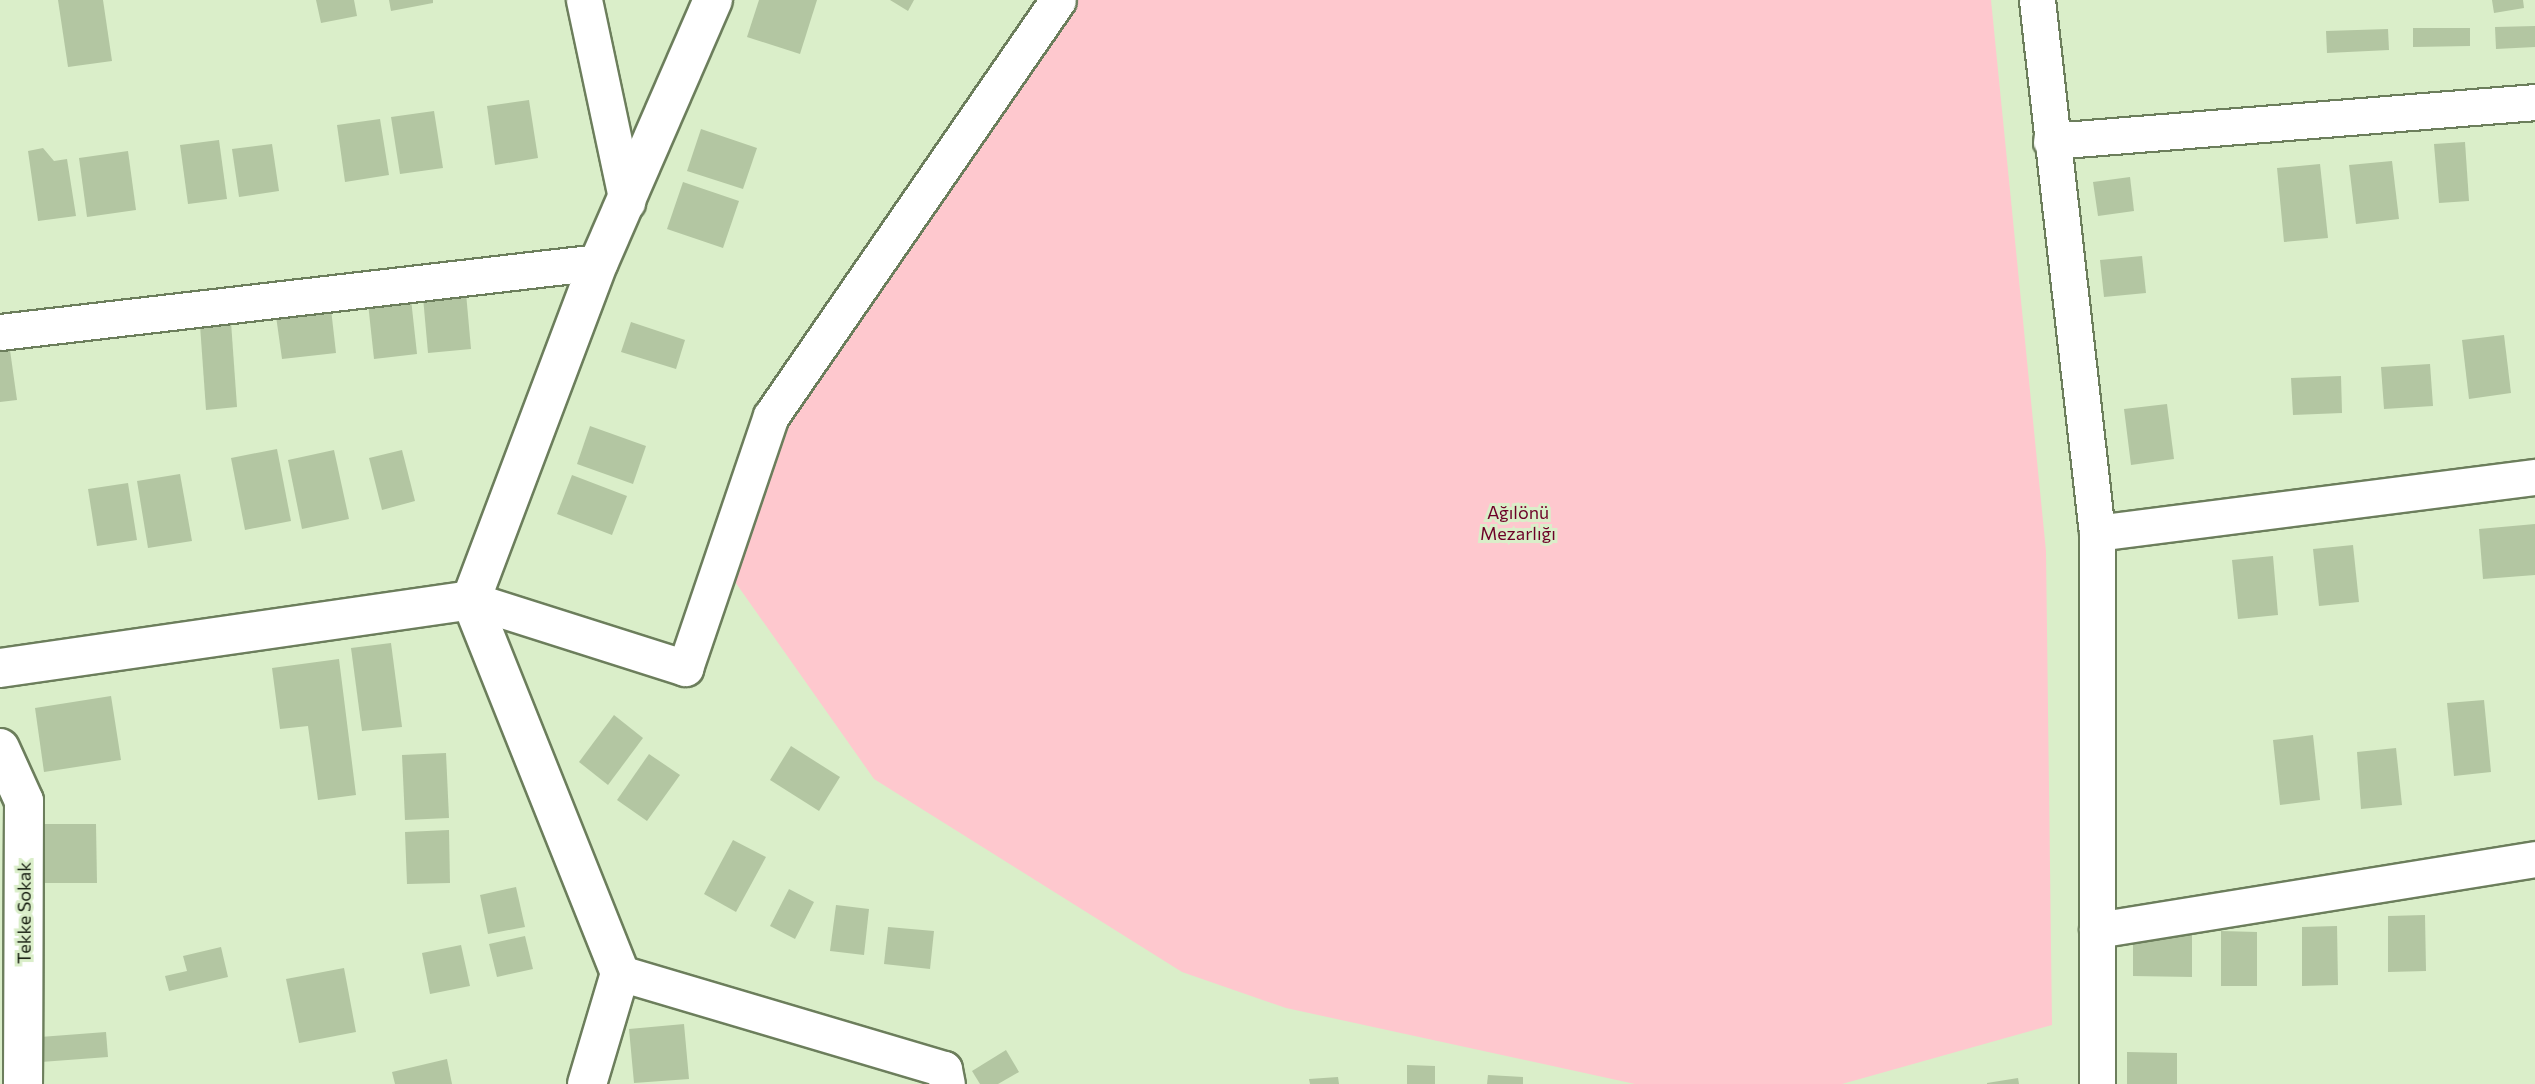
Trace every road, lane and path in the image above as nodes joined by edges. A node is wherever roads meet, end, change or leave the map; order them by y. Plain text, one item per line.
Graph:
1 (584, 0) edge
2 (713, 0) edge
3 (1058, 0) edge
4 (2037, 0) edge
5 (2535, 102) edge
6 (2051, 141) junction
7 (627, 202) junction
8 (599, 262) junction
9 (0, 332) edge
10 (2535, 477) edge
11 (2097, 533) junction
12 (471, 600) junction
13 (0, 668) edge
14 (0, 748) edge
15 (2535, 859) edge
16 (2097, 930) junction
17 (620, 973) junction
18 (23, 1084) edge
19 (587, 1084) edge
20 (947, 1084) edge
21 (2097, 1084) edge

1 - 7 street
2 - 7 street
3 - 12 street
4 - 6 street
5 - 6 street
6 - 11 street
7 - 8 street
8 - 9 street
8 - 12 street
10 - 11 street
11 - 16 street
12 - 13 street
12 - 17 street
14 - 18 street, Tekke Sokak
15 - 16 street
16 - 21 street
17 - 19 street
17 - 20 street

